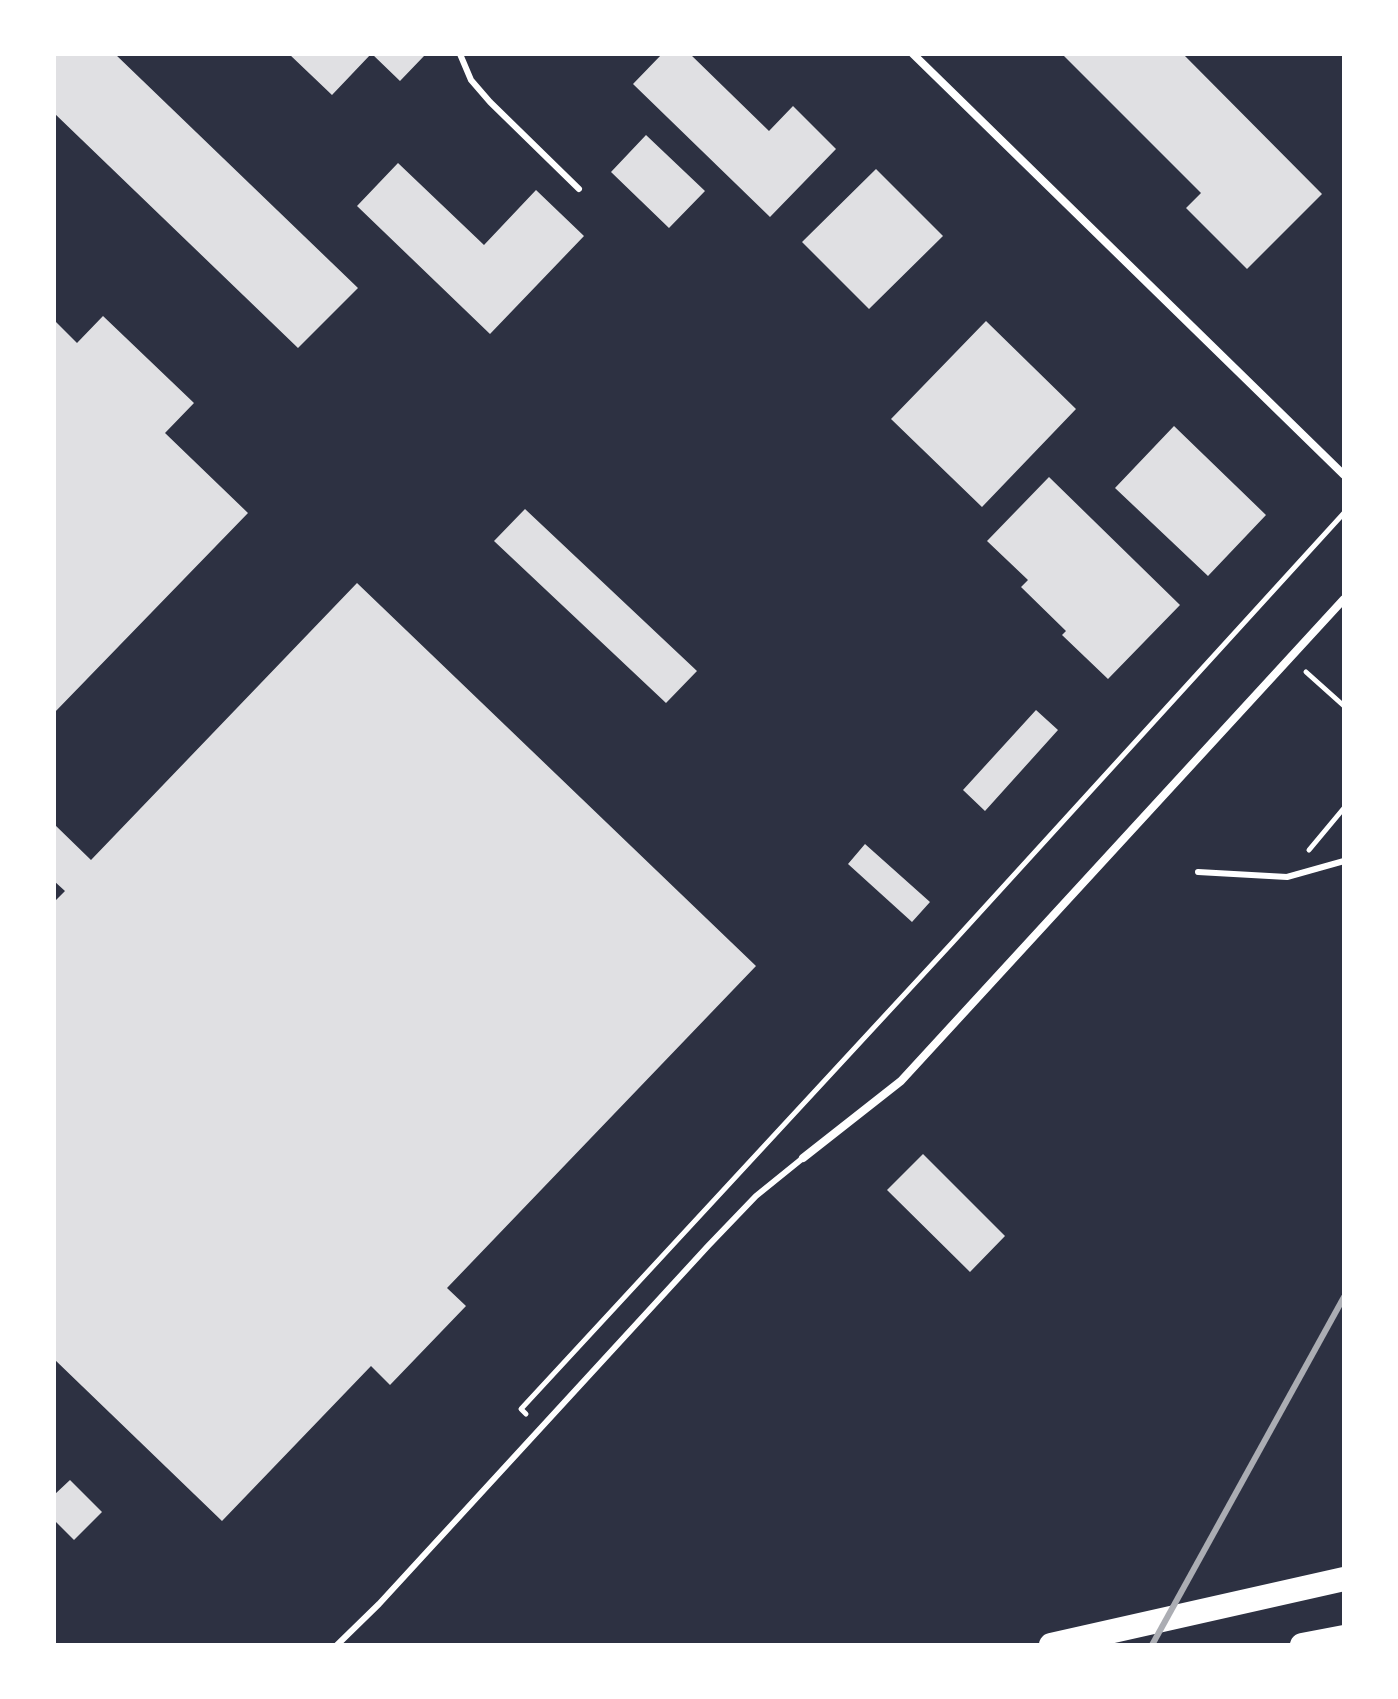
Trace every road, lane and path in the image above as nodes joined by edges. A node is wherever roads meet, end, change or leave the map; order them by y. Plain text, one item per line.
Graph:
1 (460, 54) edge
2 (913, 54) edge
3 (579, 189) dead end
4 (1344, 475) edge
5 (1344, 513) edge
6 (1344, 599) edge
7 (1290, 657) junction
8 (1344, 706) edge
9 (1344, 808) edge
10 (1344, 861) edge
11 (1198, 872) dead end
12 (1287, 877) junction
13 (803, 1158) joint
14 (540, 1427) junction
15 (1344, 1579) edge
16 (1344, 1637) edge
17 (337, 1645) edge
18 (1051, 1645) edge
19 (1302, 1645) edge

1 - 3 lane
2 - 4 street
5 - 14 path
6 - 7 street
7 - 8 path
7 - 13 street
9 - 12 path
10 - 12 lane
11 - 12 lane
13 - 14 lane
14 - 17 lane
15 - 18 highway
16 - 19 highway

